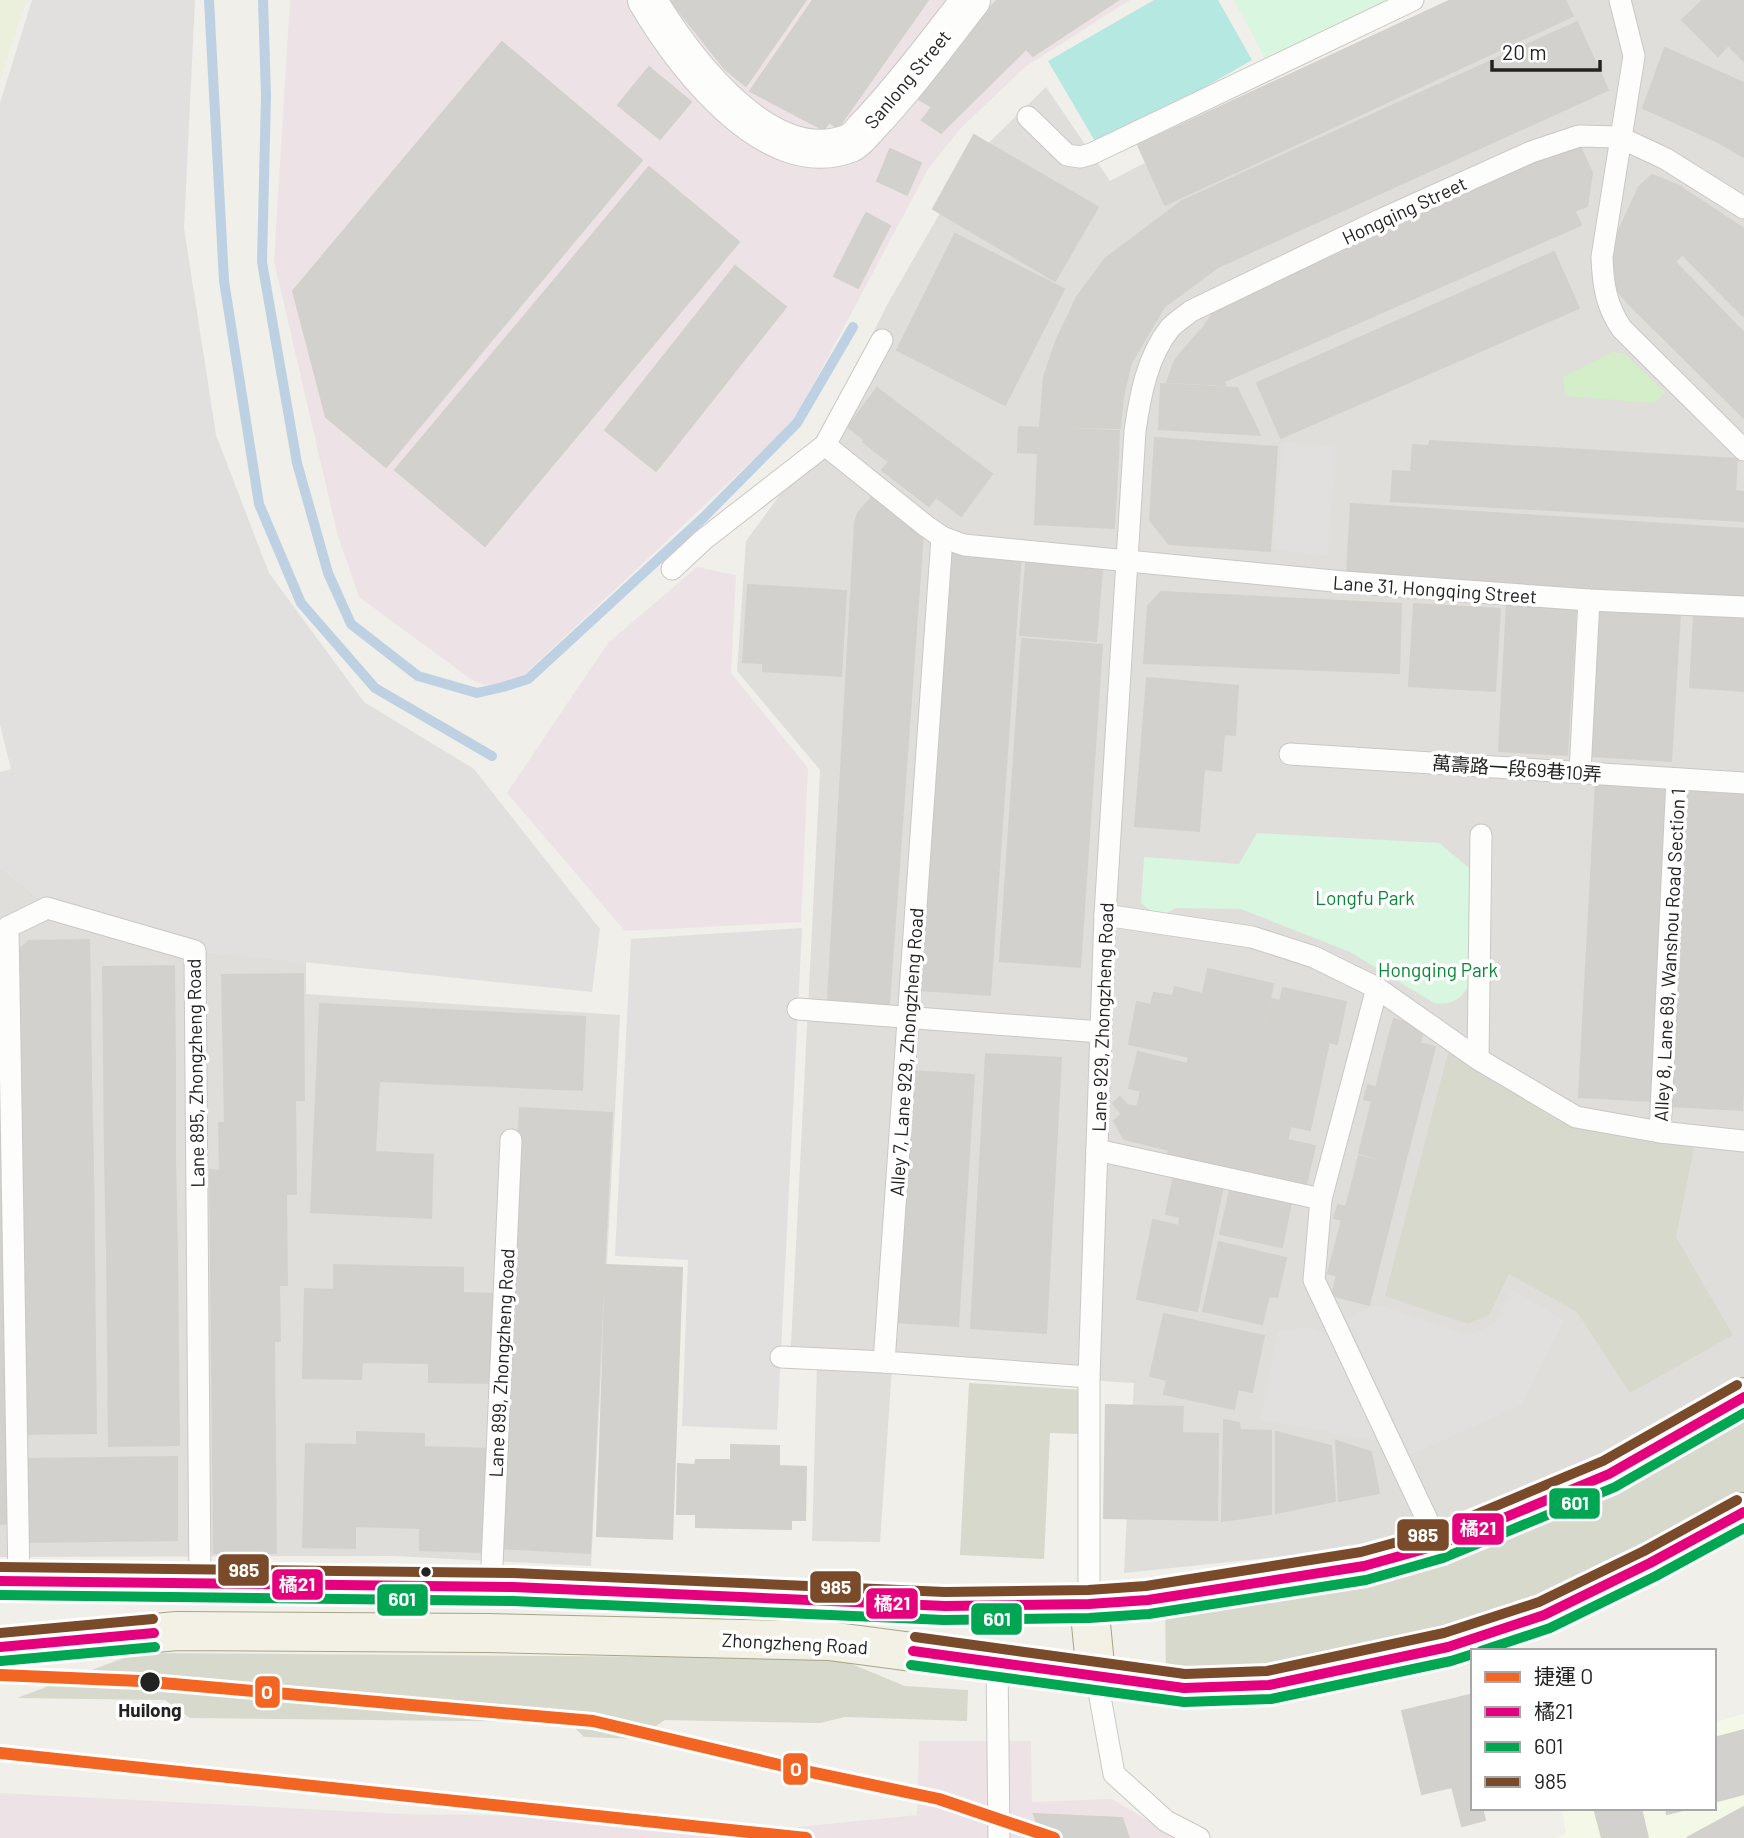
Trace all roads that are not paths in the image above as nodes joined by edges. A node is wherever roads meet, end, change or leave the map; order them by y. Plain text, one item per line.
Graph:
1 (647, 0) edge
2 (971, 0) edge
3 (1413, 0) edge
4 (1620, 0) edge
5 (1028, 117) dead end
6 (1619, 137) junction
7 (1744, 208) edge
8 (882, 340) dead end
9 (1135, 431) joint
10 (825, 445) junction
11 (1744, 450) edge
12 (942, 537) junction
13 (1128, 560) junction
14 (672, 569) dead end
15 (1589, 600) junction
16 (1744, 607) edge
17 (1290, 754) dead end
18 (1580, 772) junction
19 (1677, 779) junction
20 (1744, 783) edge
21 (1480, 835) dead end
22 (1105, 915) junction
23 (1377, 988) junction
24 (798, 1009) dead end
25 (908, 1017) junction
26 (1101, 1032) junction
27 (1478, 1059) junction
28 (1660, 1132) junction
29 (511, 1140) dead end
30 (1744, 1141) edge
31 (1097, 1150) junction
32 (1321, 1199) junction
33 (780, 1357) dead end
34 (884, 1362) junction
35 (1089, 1377) junction
36 (1744, 1397) edge
37 (1744, 1512) edge
38 (1439, 1545) junction
39 (9, 1581) edge
40 (200, 1582) junction
41 (491, 1587) junction
42 (1089, 1604) junction
43 (0, 1647) edge
44 (997, 1662) junction
45 (1097, 1675) junction
46 (999, 1838) edge
47 (1199, 1838) edge

1 - 2 street, Sanlong Street
3 - 5 lane
4 - 6 lane
6 - 7 lane, Hongqing Street
6 - 9 lane, Hongqing Street
6 - 11 lane
8 - 10 lane
9 - 13 lane, Lane 929, Zhongzheng Road
10 - 12 lane
10 - 14 lane
12 - 13 lane, Lane 31, Hongqing Street
12 - 25 lane, Alley 7, Lane 929, Zhongzheng Road
13 - 15 lane, Lane 31, Hongqing Street
13 - 22 lane, Lane 929, Zhongzheng Road
15 - 16 lane, Lane 31, Hongqing Street
15 - 18 lane
17 - 18 lane, 萬壽路一段69巷10弄
18 - 19 lane, 萬壽路一段69巷10弄
19 - 20 lane, 萬壽路一段69巷10弄
19 - 28 lane, Alley 8, Lane 69, Wanshou Road Section 1
21 - 27 lane
22 - 23 lane
22 - 26 lane, Lane 929, Zhongzheng Road
23 - 27 lane
23 - 32 lane
24 - 25 lane
25 - 26 lane
25 - 34 lane, Alley 7, Lane 929, Zhongzheng Road
26 - 31 lane, Lane 929, Zhongzheng Road
27 - 28 lane
28 - 30 lane
29 - 41 lane, Lane 899, Zhongzheng Road
31 - 32 lane
31 - 35 lane, Lane 929, Zhongzheng Road
32 - 38 lane
33 - 34 lane
34 - 35 lane
35 - 42 lane, Lane 929, Zhongzheng Road
36 - 38 main road
37 - 45 main road, Zhongzheng Road
38 - 42 main road
39 - 40 main road
39 - 40 lane, Lane 895, Zhongzheng Road
40 - 41 main road
41 - 42 main road
42 - 45 main road
43 - 44 main road, Zhongzheng Road
44 - 45 main road, Zhongzheng Road
44 - 46 lane
45 - 47 lane

